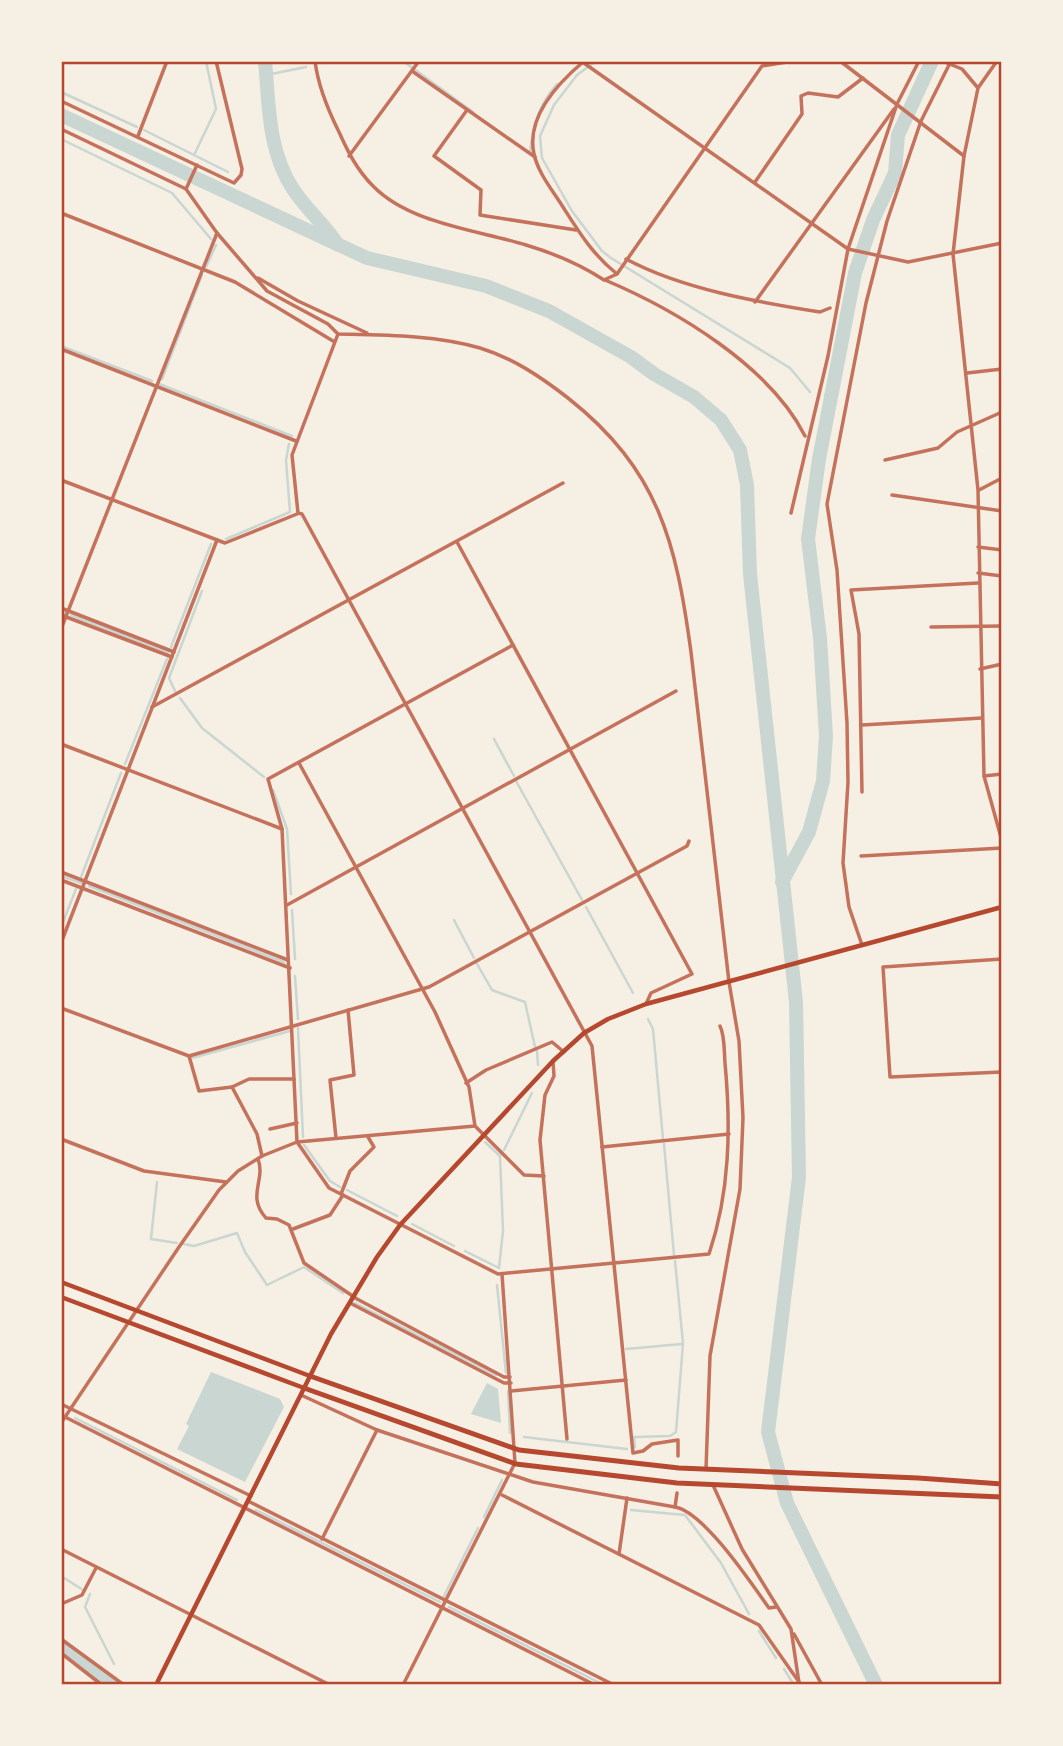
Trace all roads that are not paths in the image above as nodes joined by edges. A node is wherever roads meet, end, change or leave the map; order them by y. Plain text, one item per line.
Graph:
1 (167, 61) edge
2 (216, 61) edge
3 (315, 61) edge
4 (419, 61) edge
5 (793, 61) edge
6 (840, 61) edge
7 (919, 61) edge
8 (942, 61) edge
9 (997, 61) edge
10 (583, 62) edge
11 (950, 63) edge
12 (412, 71) junction
13 (863, 78) junction
14 (978, 88) junction
15 (61, 101) edge
16 (898, 105) junction
17 (467, 110) junction
18 (920, 121) junction
19 (61, 129) edge
20 (138, 136) junction
21 (704, 149) junction
22 (349, 156) junction
23 (964, 156) junction
24 (534, 157) junction
25 (197, 165) junction
26 (755, 183) junction
27 (187, 187) junction
28 (61, 213) edge
29 (811, 223) junction
30 (577, 230) junction
31 (218, 233) junction
32 (1002, 243) edge
33 (848, 249) junction
34 (953, 254) junction
35 (877, 257) junction
36 (625, 259) junction
37 (202, 268) junction
38 (617, 274) junction
39 (253, 275) junction
40 (604, 280) junction
41 (755, 302) junction
42 (830, 308) dead end
43 (338, 334) junction
44 (370, 334) junction
45 (332, 341) junction
46 (61, 349) edge
47 (1002, 369) edge
48 (967, 373) junction
49 (155, 386) junction
50 (1002, 412) edge
51 (972, 424) junction
52 (806, 438) junction
53 (296, 441) junction
54 (885, 460) dead end
55 (1002, 478) edge
56 (61, 480) edge
57 (563, 483) dead end
58 (978, 490) junction
59 (892, 495) dead end
60 (111, 500) junction
61 (978, 509) junction
62 (1002, 511) edge
63 (298, 513) junction
64 (791, 513) dead end
65 (217, 540) junction
66 (457, 542) junction
67 (978, 547) junction
68 (1002, 550) edge
69 (978, 573) junction
70 (1002, 576) edge
71 (978, 583) junction
72 (349, 601) junction
73 (61, 608) edge
74 (68, 611) junction
75 (64, 616) edge
76 (979, 625) junction
77 (1002, 626) edge
78 (931, 627) dead end
79 (61, 629) edge
80 (513, 645) junction
81 (173, 655) junction
82 (1002, 664) edge
83 (980, 669) junction
84 (677, 691) dead end
85 (406, 704) junction
86 (152, 707) junction
87 (982, 718) junction
88 (862, 725) junction
89 (61, 744) edge
90 (570, 749) junction
91 (299, 763) junction
92 (127, 770) junction
93 (1002, 774) edge
94 (984, 776) junction
95 (862, 792) dead end
96 (463, 808) junction
97 (282, 830) junction
98 (689, 841) dead end
99 (1002, 841) edge
100 (1002, 848) edge
101 (861, 856) dead end
102 (355, 867) junction
103 (61, 872) edge
104 (637, 873) junction
105 (61, 880) edge
106 (85, 881) junction
107 (82, 888) junction
108 (286, 905) junction
109 (1002, 907) edge
110 (530, 932) junction
111 (61, 943) edge
112 (862, 945) junction
113 (1002, 959) edge
114 (289, 960) junction
115 (290, 968) junction
116 (729, 982) junction
117 (422, 989) junction
118 (646, 1004) junction
119 (61, 1008) edge
120 (348, 1010) junction
121 (292, 1025) junction
122 (720, 1026) dead end
123 (584, 1033) junction
124 (564, 1052) junction
125 (189, 1056) junction
126 (553, 1062) junction
127 (1002, 1072) edge
128 (295, 1079) junction
129 (466, 1083) junction
130 (232, 1087) junction
131 (297, 1123) junction
132 (475, 1126) junction
133 (270, 1129) dead end
134 (729, 1134) junction
135 (482, 1135) junction
136 (367, 1136) junction
137 (336, 1138) junction
138 (61, 1139) edge
139 (297, 1142) junction
140 (602, 1147) junction
141 (260, 1157) junction
142 (544, 1176) junction
143 (226, 1182) junction
144 (342, 1194) junction
145 (400, 1225) junction
146 (293, 1229) junction
147 (614, 1263) junction
148 (551, 1269) junction
149 (502, 1274) junction
150 (61, 1282) edge
151 (352, 1295) junction
152 (61, 1297) edge
153 (348, 1302) junction
154 (137, 1310) junction
155 (129, 1323) junction
156 (310, 1376) junction
157 (510, 1377) junction
158 (626, 1380) junction
159 (511, 1383) junction
160 (563, 1386) junction
161 (512, 1391) junction
162 (303, 1392) junction
163 (61, 1404) edge
164 (72, 1408) junction
165 (65, 1417) junction
166 (61, 1423) edge
167 (377, 1430) junction
168 (567, 1439) dead end
169 (516, 1449) junction
170 (678, 1456) dead end
171 (515, 1463) junction
172 (706, 1469) junction
173 (510, 1475) junction
174 (1002, 1484) edge
175 (713, 1485) junction
176 (677, 1493) dead end
177 (502, 1495) junction
178 (1002, 1497) edge
179 (626, 1498) junction
180 (249, 1499) junction
181 (675, 1507) junction
182 (245, 1508) junction
183 (322, 1539) junction
184 (61, 1549) edge
185 (619, 1554) junction
186 (96, 1568) junction
187 (446, 1601) junction
188 (61, 1604) edge
189 (776, 1606) junction
190 (443, 1608) junction
191 (190, 1615) junction
192 (791, 1629) junction
193 (61, 1639) edge
194 (61, 1653) edge
195 (799, 1684) edge
196 (102, 1685) edge
197 (124, 1685) edge
198 (156, 1685) edge
199 (330, 1685) edge
200 (403, 1685) edge
201 (595, 1685) edge
202 (614, 1685) edge
203 (822, 1685) edge

1 - 20 street
2 - 25 street
3 - 22 street
4 - 12 street
5 - 21 street
6 - 13 street
7 - 16 street
8 - 11 street
9 - 14 street
10 - 21 street
10 - 24 street
11 - 14 street
11 - 18 street
12 - 17 street
12 - 22 street
13 - 16 street
13 - 26 street
14 - 23 street
15 - 20 street
16 - 18 street
16 - 29 street
16 - 33 street
17 - 24 street
17 - 30 street
18 - 23 street
18 - 35 street
19 - 27 street
20 - 25 street
21 - 26 street
21 - 36 street
22 - 40 street
23 - 34 street
24 - 30 street
25 - 27 street
26 - 29 street
27 - 31 street
28 - 37 street
29 - 33 street
29 - 41 street
30 - 38 street
31 - 37 street
31 - 39 street
32 - 34 street
33 - 35 street
33 - 52 street
34 - 35 street
34 - 48 street
35 - 112 street
36 - 38 street
36 - 41 street
37 - 45 street
37 - 49 street
38 - 40 street
39 - 43 street
39 - 44 street
40 - 52 street
41 - 42 street
43 - 44 street
43 - 45 street
44 - 116 street
45 - 53 street
46 - 49 street
47 - 48 street
48 - 51 street
49 - 53 street
49 - 60 street
50 - 51 street
51 - 54 street
51 - 58 street
52 - 64 street
53 - 63 street
55 - 58 street
56 - 60 street
57 - 66 street
58 - 61 street
59 - 61 street
60 - 65 street
60 - 74 street
61 - 62 street
61 - 67 street
63 - 65 street
63 - 72 street
65 - 81 street
66 - 72 street
66 - 80 street
67 - 68 street
67 - 69 street
69 - 70 street
69 - 71 street
71 - 76 street
71 - 88 street
72 - 85 street
72 - 86 street
73 - 74 street
74 - 75 street
74 - 81 street
75 - 79 street
75 - 81 street
76 - 77 street
76 - 78 street
76 - 83 street
80 - 85 street
80 - 90 street
81 - 86 street
82 - 83 street
83 - 87 street
84 - 90 street
85 - 91 street
85 - 96 street
86 - 92 street
87 - 88 street
87 - 94 street
88 - 95 street
89 - 92 street
90 - 96 street
90 - 104 street
91 - 97 street
91 - 102 street
92 - 97 street
92 - 106 street
93 - 94 street
94 - 99 street
96 - 102 street
96 - 110 street
97 - 108 street
98 - 104 street
100 - 101 street
102 - 108 street
102 - 117 street
103 - 106 street
104 - 110 street
104 - 118 street
105 - 107 street
106 - 107 street
106 - 114 street
107 - 111 street
107 - 115 street
108 - 114 street
109 - 112 main road
110 - 117 street
110 - 123 street
112 - 116 main road
113 - 127 street
114 - 115 street
115 - 121 street
116 - 118 main road
116 - 172 street
117 - 120 street
117 - 129 street
118 - 123 main road
119 - 125 street
120 - 121 street
120 - 137 street
121 - 125 street
121 - 128 street
122 - 134 street
123 - 124 main road
123 - 140 street
124 - 126 main road
124 - 129 street
125 - 130 street
126 - 135 main road
126 - 142 street
128 - 130 street
128 - 131 street
129 - 132 street
130 - 141 street
131 - 133 street
131 - 139 street
132 - 135 street
132 - 136 street
134 - 140 street
134 - 147 street
135 - 142 street
135 - 145 main road
136 - 137 street
136 - 144 street
137 - 139 street
138 - 143 street
139 - 141 street
139 - 144 street
140 - 147 street
141 - 143 street
141 - 146 street
142 - 148 street
143 - 154 street
144 - 145 street
144 - 146 street
145 - 149 street
145 - 151 main road
146 - 151 street
147 - 148 street
147 - 158 street
148 - 149 street
148 - 160 street
149 - 157 street
150 - 154 main road
151 - 153 main road
151 - 157 street
152 - 155 main road
153 - 156 main road
153 - 159 street
154 - 155 street
154 - 156 main road
155 - 162 main road
155 - 164 street
156 - 162 main road
156 - 169 main road
157 - 159 street
158 - 160 street
158 - 170 street
159 - 161 street
160 - 161 street
160 - 168 street
161 - 169 street
162 - 167 street
162 - 171 main road
162 - 180 main road
163 - 164 street
164 - 165 street
164 - 180 street
165 - 166 street
165 - 182 street
167 - 173 street
167 - 183 street
169 - 171 street
169 - 172 main road
171 - 173 street
171 - 175 main road
172 - 174 main road
173 - 177 street
173 - 179 street
175 - 178 main road
175 - 189 street
176 - 181 street
177 - 185 street
177 - 187 street
179 - 181 street
179 - 185 street
180 - 182 main road
180 - 183 street
181 - 189 street
182 - 190 street
182 - 191 main road
183 - 187 street
184 - 186 street
185 - 195 street
186 - 188 street
186 - 191 street
187 - 190 street
187 - 202 street
189 - 192 street
190 - 200 street
190 - 201 street
191 - 198 main road
191 - 199 street
192 - 195 street
192 - 203 street
193 - 197 street
194 - 196 street

